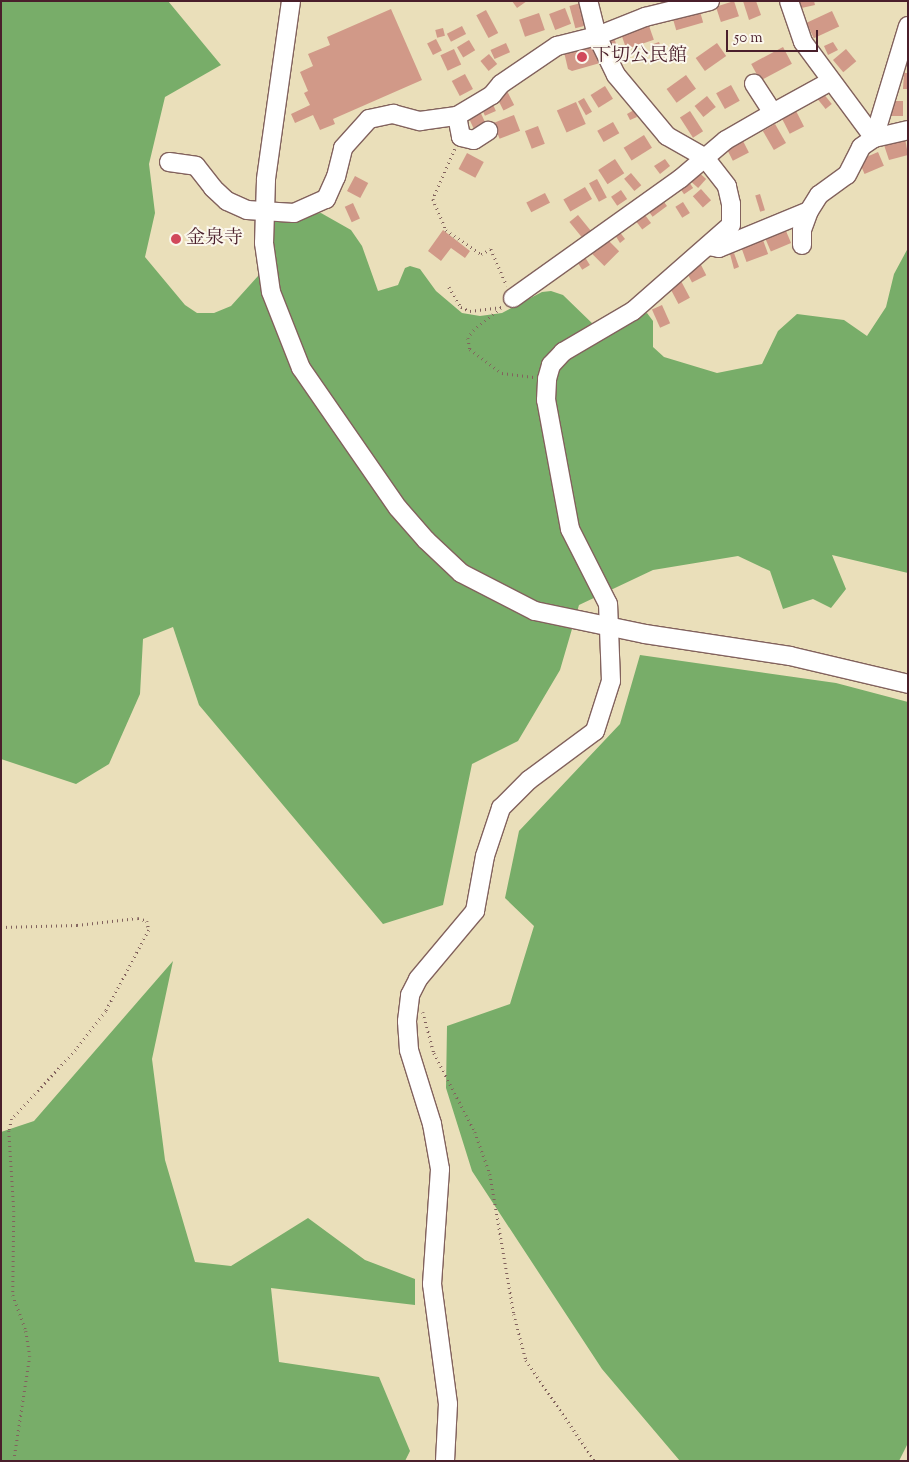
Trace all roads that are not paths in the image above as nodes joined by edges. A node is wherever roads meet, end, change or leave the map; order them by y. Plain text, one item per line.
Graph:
1 (291, 1) edge
2 (588, 1) edge
3 (710, 1) edge
4 (789, 1) edge
5 (908, 26) edge
6 (597, 36) junction
7 (831, 81) junction
8 (754, 84) dead end
9 (773, 113) junction
10 (457, 116) junction
11 (908, 130) edge
12 (488, 131) dead end
13 (874, 138) junction
14 (704, 157) junction
15 (169, 162) dead end
16 (265, 209) junction
17 (809, 211) junction
18 (802, 245) dead end
19 (708, 246) junction
20 (508, 303) road end
21 (611, 625) junction
22 (908, 684) edge
23 (445, 1461) edge

1 - 16 street
2 - 6 street
3 - 6 street
4 - 7 street
5 - 13 street
6 - 10 street
6 - 14 street
7 - 9 street
7 - 13 street
8 - 9 street
9 - 14 street
10 - 12 street
10 - 16 street
11 - 13 street
13 - 17 street
14 - 19 street
14 - 20 street
15 - 16 street
16 - 21 street
17 - 18 street
17 - 19 street
19 - 21 street
21 - 22 street
21 - 23 street

